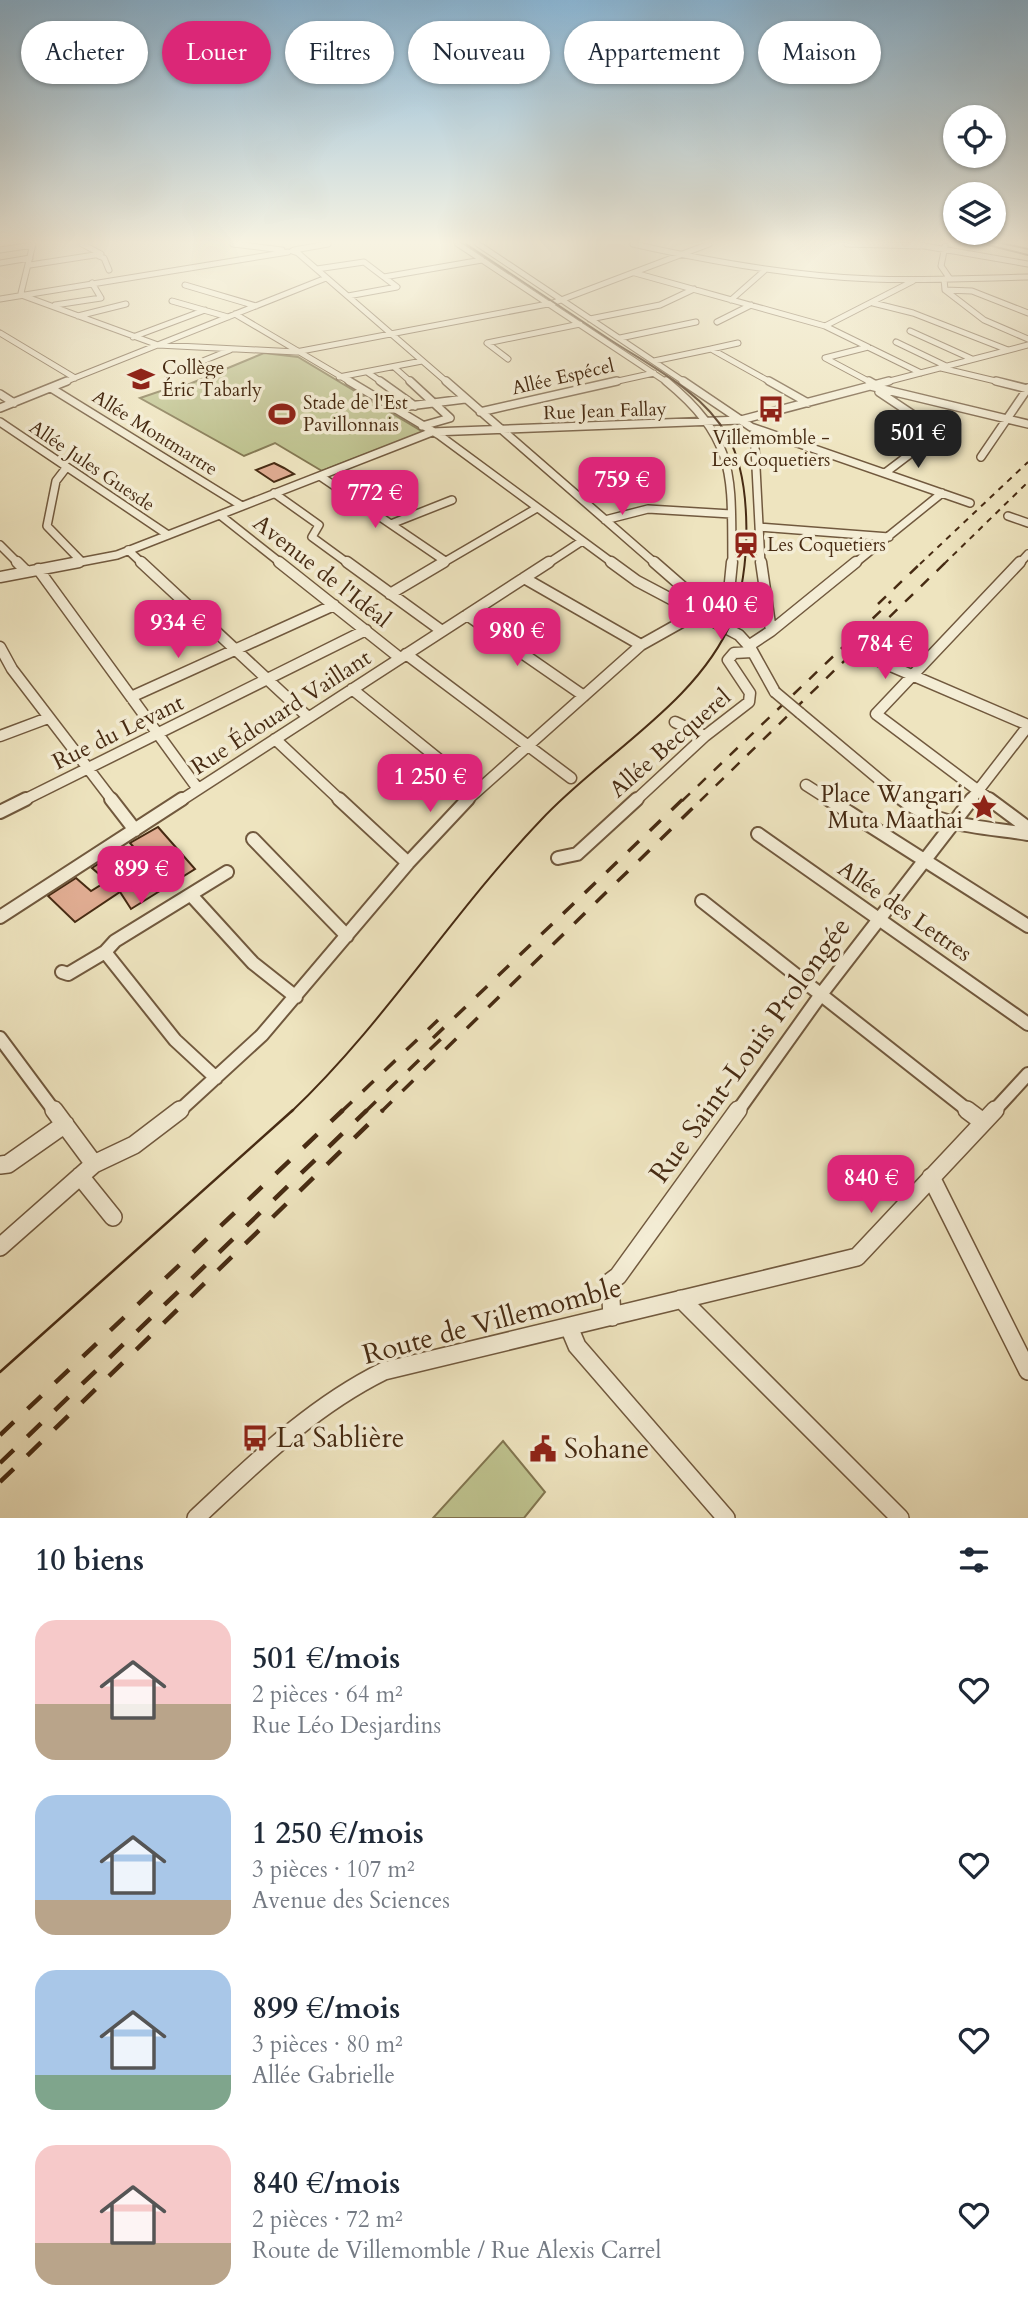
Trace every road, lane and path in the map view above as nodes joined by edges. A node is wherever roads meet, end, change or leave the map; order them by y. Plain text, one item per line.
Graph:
1 (75, 315) edge
2 (83, 315) edge
3 (192, 315) edge
4 (221, 315) edge
5 (234, 315) edge
6 (237, 315) edge
7 (369, 315) edge
8 (492, 315) edge
9 (566, 315) edge
10 (584, 315) edge
11 (611, 315) edge
12 (731, 315) edge
13 (786, 315) edge
14 (848, 315) edge
15 (914, 315) edge
16 (977, 315) edge
17 (78, 316) junction
18 (228, 317) junction
19 (590, 319) junction
20 (696, 322) dead end
21 (717, 322) dead end
22 (580, 324) junction
23 (825, 326) junction
24 (0, 333) edge
25 (391, 334) junction
26 (133, 337) junction
27 (620, 338) junction
28 (896, 342) junction
29 (738, 343) dead end
30 (1028, 343) edge
31 (158, 345) junction
32 (868, 347) junction
33 (233, 349) junction
34 (711, 349) junction
35 (1008, 350) junction
36 (296, 352) junction
37 (879, 352) junction
38 (508, 359) dead end
39 (972, 359) junction
40 (422, 361) junction
41 (654, 361) junction
42 (394, 367) junction
43 (944, 367) junction
44 (367, 372) junction
45 (654, 373) junction
46 (921, 373) junction
47 (168, 375) dead end
48 (340, 377) junction
49 (75, 378) junction
50 (873, 386) junction
51 (51, 388) junction
52 (1028, 388) edge
53 (0, 394) edge
54 (466, 399) junction
55 (14, 403) junction
56 (808, 403) junction
57 (434, 404) junction
58 (415, 406) junction
59 (0, 408) edge
60 (393, 408) junction
61 (480, 411) junction
62 (1006, 419) junction
63 (741, 420) junction
64 (0, 422) edge
65 (710, 423) junction
66 (1028, 424) edge
67 (422, 426) junction
68 (500, 429) junction
69 (754, 429) junction
70 (432, 432) junction
71 (981, 457) dead end
72 (66, 468) junction
73 (885, 473) junction
74 (320, 476) junction
75 (274, 493) junction
76 (942, 493) junction
77 (452, 500) dead end
78 (970, 503) dead end
79 (242, 506) junction
80 (537, 508) junction
81 (731, 513) junction
82 (220, 515) junction
83 (1008, 516) dead end
84 (605, 520) junction
85 (1028, 523) edge
86 (391, 524) junction
87 (760, 527) junction
88 (168, 535) junction
89 (889, 537) junction
90 (582, 541) junction
91 (0, 545) edge
92 (128, 550) junction
93 (1028, 554) edge
94 (80, 561) junction
95 (446, 561) junction
96 (38, 569) junction
97 (27, 572) junction
98 (0, 577) edge
99 (524, 578) junction
100 (390, 594) junction
101 (334, 605) junction
102 (698, 613) junction
103 (467, 615) junction
104 (710, 619) junction
105 (366, 630) junction
106 (442, 631) junction
107 (771, 631) junction
108 (641, 645) junction
109 (0, 647) edge
110 (751, 649) junction
111 (236, 650) junction
112 (403, 656) junction
113 (872, 657) dead end
114 (912, 675) junction
115 (267, 680) junction
116 (352, 689) junction
117 (584, 696) junction
118 (131, 697) junction
119 (48, 718) junction
120 (308, 718) junction
121 (675, 722) dead end
122 (1028, 726) edge
123 (156, 734) junction
124 (0, 736) edge
125 (705, 736) junction
126 (275, 739) junction
127 (529, 746) junction
128 (87, 769) junction
129 (571, 778) dead end
130 (806, 785) dead end
131 (198, 789) junction
132 (477, 790) junction
133 (979, 791) junction
134 (0, 812) edge
135 (955, 822) junction
136 (1028, 828) edge
137 (135, 830) junction
138 (758, 834) dead end
139 (1028, 834) edge
140 (253, 839) dead end
141 (558, 858) dead end
142 (925, 860) junction
143 (408, 863) junction
144 (227, 872) dead end
145 (191, 895) junction
146 (702, 901) dead end
147 (0, 917) edge
148 (879, 919) junction
149 (1028, 926) edge
150 (347, 936) junction
151 (105, 952) junction
152 (62, 972) dead end
153 (821, 993) junction
154 (296, 997) junction
155 (1028, 1024) edge
156 (0, 1038) edge
157 (1028, 1074) edge
158 (216, 1078) junction
159 (983, 1122) junction
160 (65, 1124) junction
161 (0, 1164) edge
162 (94, 1164) junction
163 (80, 1176) junction
164 (932, 1177) junction
165 (113, 1217) dead end
166 (0, 1247) edge
167 (681, 1299) junction
168 (612, 1317) junction
169 (569, 1327) junction
170 (1028, 1371) edge
171 (205, 1515) edge
172 (726, 1518) edge
173 (900, 1518) edge

1 - 17 street
2 - 17 street
3 - 26 street
4 - 18 street
5 - 18 street
6 - 36 street
7 - 25 street
8 - 25 street
9 - 22 street
10 - 19 street
11 - 19 street
12 - 21 street
13 - 23 street
14 - 23 street
15 - 35 street
16 - 30 street
17 - 26 street
18 - 31 street
19 - 27 street
20 - 27 street
22 - 38 street
22 - 45 street
23 - 32 street
24 - 49 street
25 - 36 street
25 - 40 street
26 - 31 street
27 - 41 street
28 - 37 street
28 - 39 street
28 - 43 street
29 - 34 street
30 - 35 street, Rue Jean Fallay
31 - 33 street
31 - 49 street
32 - 37 street
32 - 50 street
33 - 36 street
33 - 47 street
34 - 41 street
34 - 56 street
35 - 39 street, Rue Jean Fallay
36 - 48 street
37 - 46 street
39 - 43 street, Rue Jean Fallay
40 - 42 street
40 - 54 street
41 - 63 street
42 - 44 street
42 - 57 street
43 - 46 street, Rue Jean Fallay
43 - 52 street
44 - 48 street
44 - 58 street
45 - 61 street, Allée Espécel
45 - 65 street
46 - 50 street, Rue Jean Fallay
48 - 60 street
49 - 51 street
50 - 56 street, Rue Jean Fallay
50 - 62 street
50 - 73 street
51 - 55 street
51 - 79 street, Allée Montmartre
52 - 62 street
53 - 55 street
54 - 57 street
54 - 61 street
55 - 59 street
56 - 63 street, Rue Jean Fallay
57 - 58 street
57 - 67 street
58 - 60 street
60 - 67 street
61 - 68 street
62 - 66 street
62 - 71 street
63 - 65 street, Rue Jean Fallay
63 - 69 street
64 - 72 street, Allée Jules Guesde
65 - 68 street, Rue Jean Fallay
65 - 81 street
67 - 70 street
68 - 70 street, Rue Jean Fallay
68 - 84 street
69 - 73 street
69 - 87 street
70 - 74 street
70 - 80 street
72 - 88 street, Allée Jules Guesde
72 - 94 street
73 - 76 street
74 - 75 street
74 - 86 street
75 - 79 street
75 - 100 street
76 - 78 street
76 - 89 street
77 - 86 street
79 - 82 street
80 - 90 street
80 - 95 street
81 - 84 street
81 - 104 street
82 - 88 street
82 - 101 street, Avenue de l'Idéal
83 - 85 street
84 - 102 street
86 - 95 street
87 - 89 street
87 - 107 street
88 - 92 street
89 - 107 street
90 - 99 street, Rue Édouard Vaillant
90 - 102 street
91 - 97 street
92 - 94 street
92 - 111 street
93 - 114 street
94 - 96 street
95 - 100 street
96 - 97 street
96 - 118 street
97 - 98 street
99 - 103 street, Rue Édouard Vaillant
99 - 108 street
100 - 106 street
101 - 105 street, Avenue de l'Idéal
101 - 111 street
102 - 104 street
102 - 108 street
103 - 106 street, Rue Édouard Vaillant
103 - 117 street
104 - 110 street
105 - 112 street, Avenue de l'Idéal
105 - 115 street, Rue du Levant
106 - 112 street, Rue Édouard Vaillant
107 - 110 street
108 - 117 street
109 - 119 street
110 - 125 street, Allée Becquerel
110 - 135 street, bridge
111 - 115 street
111 - 118 street
112 - 116 street, Rue Édouard Vaillant
112 - 127 street, Avenue de l'Idéal
113 - 114 street
114 - 122 street
114 - 133 street
115 - 120 street
115 - 123 street, Rue du Levant
116 - 120 street, Rue Édouard Vaillant
116 - 132 street
117 - 127 street
118 - 123 street
119 - 124 street
119 - 128 street
120 - 126 street, Rue Édouard Vaillant
121 - 125 street
122 - 133 street, Rue Saint-Louis Prolongée
123 - 128 street, Rue du Levant
123 - 131 street
125 - 141 street, Allée Becquerel
126 - 131 street, Rue Édouard Vaillant
126 - 143 street
127 - 129 street, Avenue de l'Idéal
127 - 132 street
128 - 134 street, Rue du Levant
128 - 137 street
130 - 142 street
131 - 137 street, Rue Édouard Vaillant
132 - 143 street
133 - 135 street, Rue Saint-Louis Prolongée
133 - 136 street
135 - 139 street
135 - 142 street, Rue Saint-Louis Prolongée
137 - 147 street, Rue Édouard Vaillant
138 - 148 street, Allée des Lettres
140 - 150 street
142 - 148 street, Rue Saint-Louis Prolongée
142 - 149 street
143 - 150 street
144 - 145 street
145 - 151 street
145 - 154 street
146 - 153 street
148 - 153 street, Rue Saint-Louis Prolongée
148 - 155 street, Allée des Lettres
150 - 154 street
151 - 152 street
151 - 158 street
153 - 159 street
153 - 168 street, Rue Saint-Louis Prolongée
154 - 158 street
156 - 160 street
157 - 159 street, Route de Villemomble
158 - 162 street
159 - 164 street, Route de Villemomble
160 - 161 street
160 - 162 street
162 - 163 street
163 - 165 street
163 - 166 street
164 - 167 street, Route de Villemomble
164 - 170 street
167 - 168 street, Route de Villemomble
167 - 173 street
168 - 169 street, Route de Villemomble
169 - 171 street, Route de Villemomble
169 - 172 street

